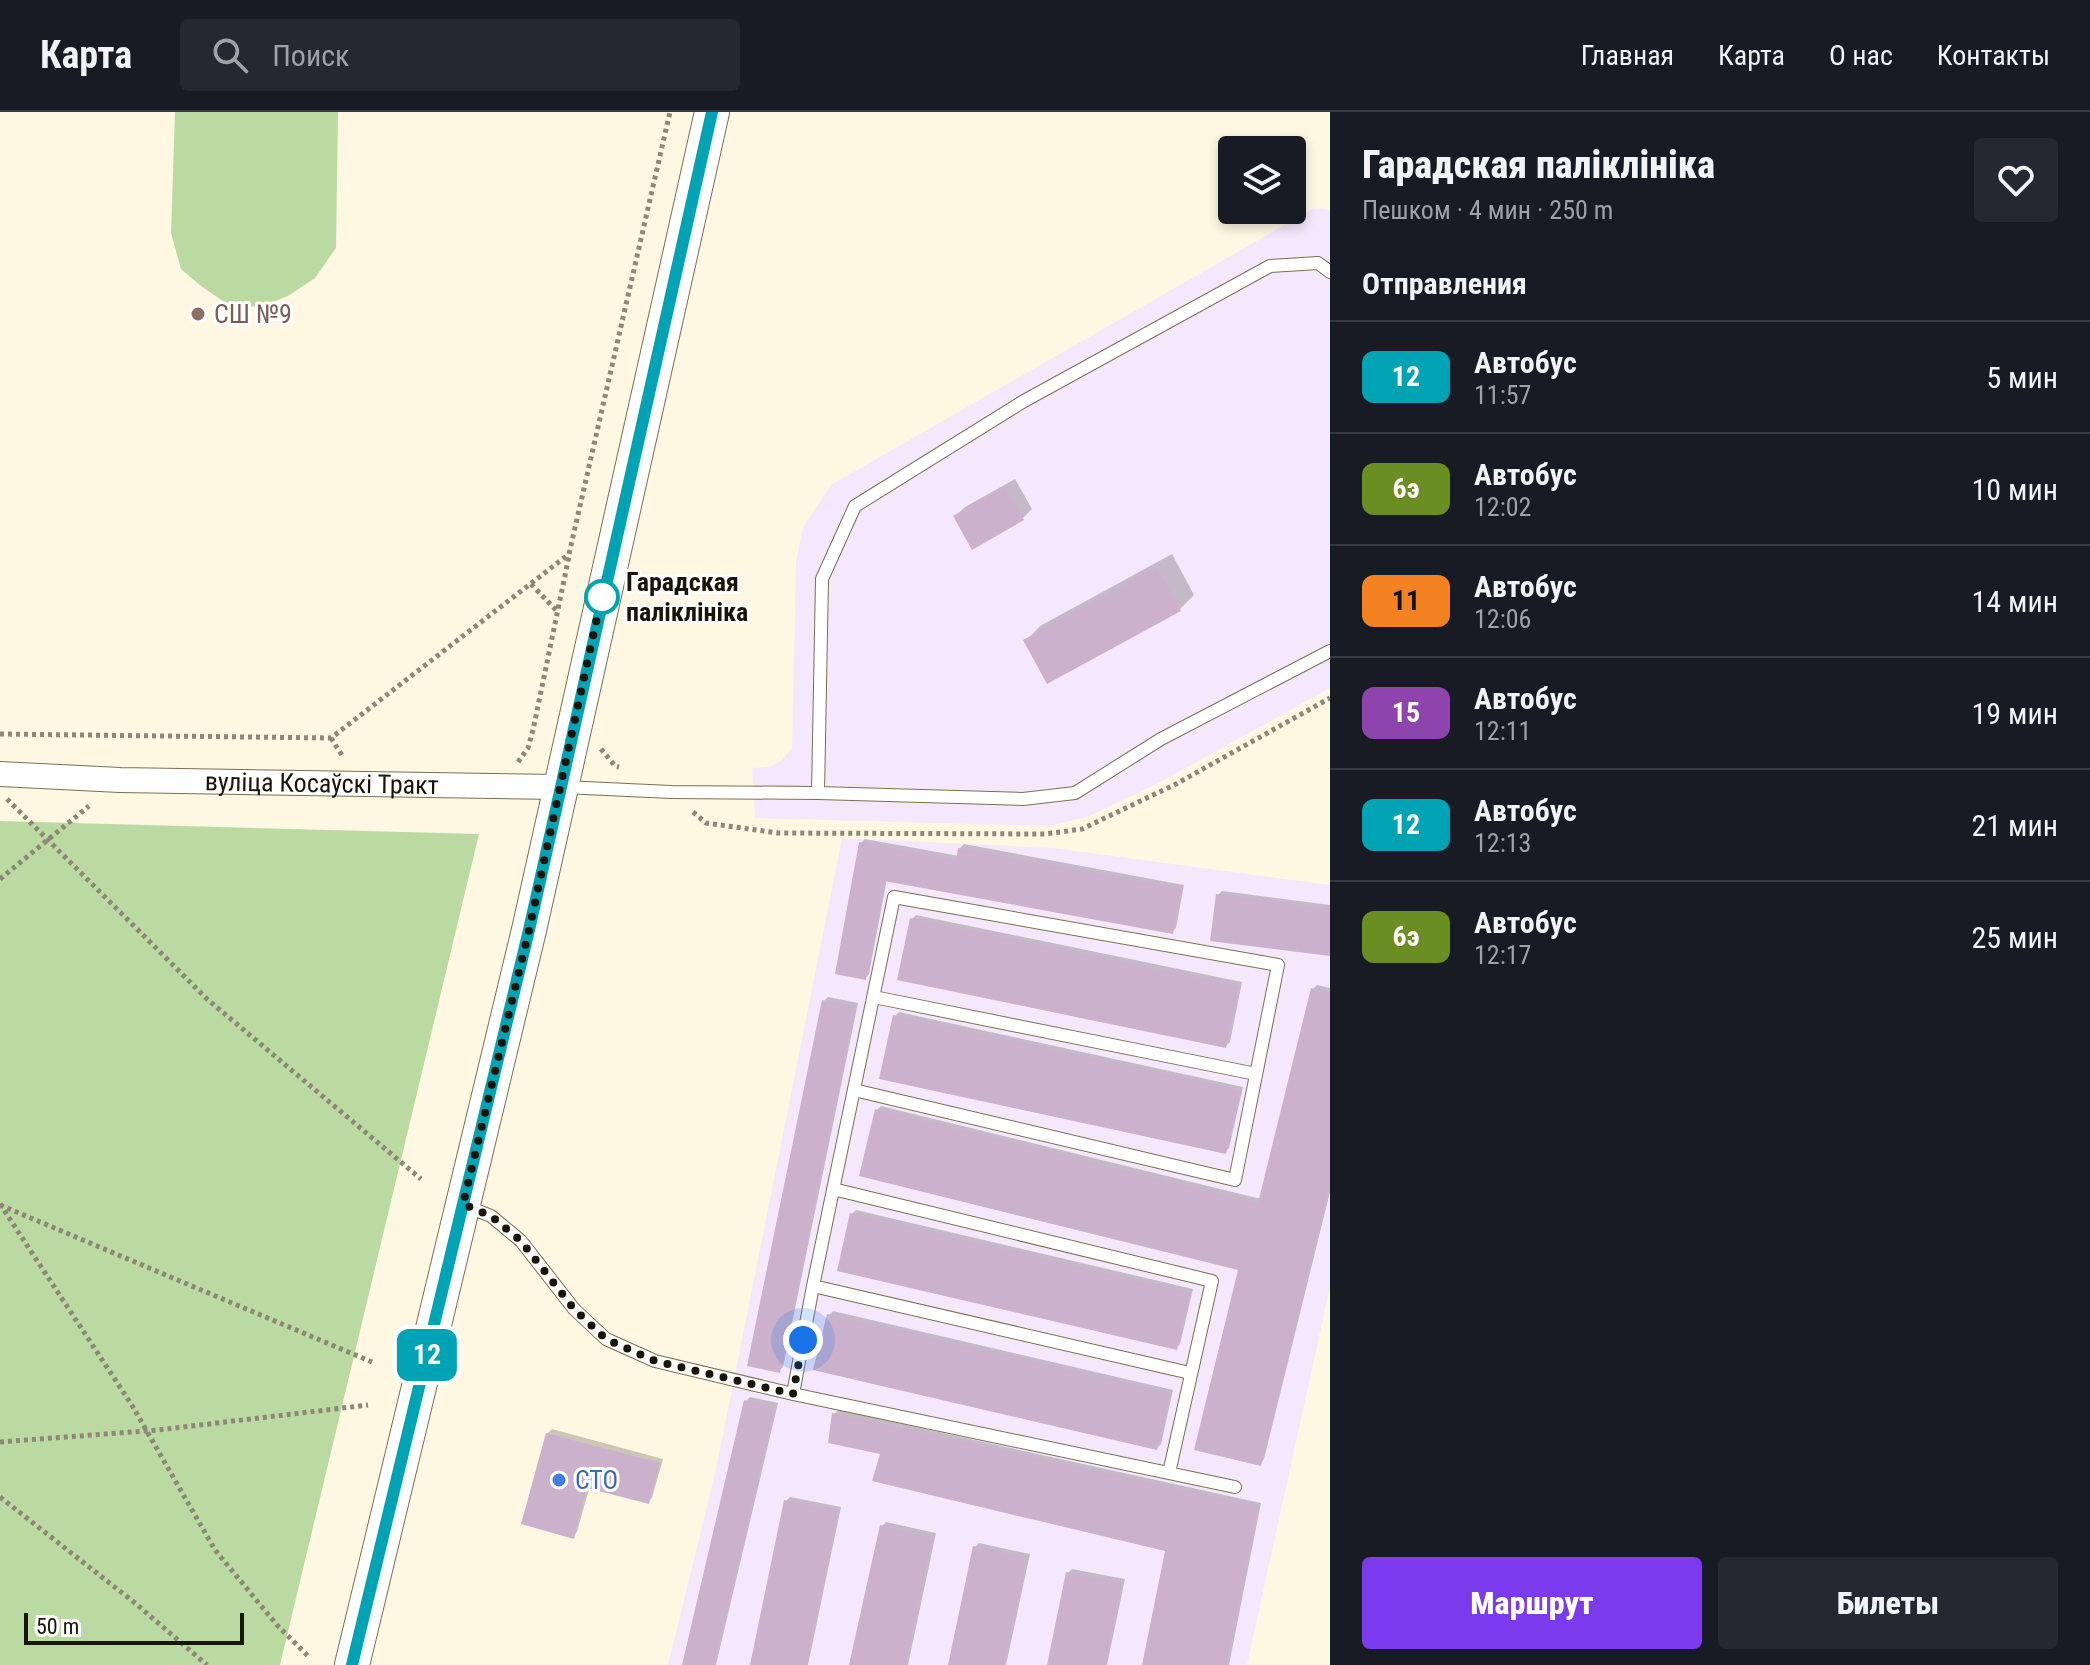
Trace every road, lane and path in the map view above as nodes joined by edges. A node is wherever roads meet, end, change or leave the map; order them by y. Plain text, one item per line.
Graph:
1 (670, 112) edge
2 (712, 112) edge
3 (1330, 272) edge
4 (569, 554) junction
5 (531, 584) junction
6 (557, 612) junction
7 (1330, 651) edge
8 (0, 734) edge
9 (331, 738) junction
10 (597, 738) dead end
11 (348, 766) dead end
12 (506, 768) dead end
13 (625, 769) dead end
14 (0, 774) edge
15 (120, 780) junction
16 (559, 787) junction
17 (0, 793) edge
18 (818, 793) junction
19 (0, 879) edge
20 (874, 997) junction
21 (1256, 1074) junction
22 (854, 1090) junction
23 (421, 1179) dead end
24 (833, 1189) junction
25 (0, 1204) edge
26 (463, 1204) junction
27 (813, 1286) junction
28 (372, 1362) dead end
29 (1190, 1373) junction
30 (793, 1394) junction
31 (368, 1405) dead end
32 (0, 1442) edge
33 (1169, 1473) junction
34 (1235, 1487) dead end
35 (0, 1497) edge
36 (309, 1657) dead end
37 (207, 1665) edge
38 (352, 1665) edge

1 - 4 path
2 - 16 main road
3 - 18 lane
4 - 5 path
4 - 6 path
5 - 6 path
5 - 9 path
6 - 12 path
7 - 18 lane
8 - 9 path
9 - 11 path
10 - 13 path
14 - 15 street, вуліца Косаўскі Тракт
15 - 16 street, вуліца Косаўскі Тракт
15 - 19 path
16 - 18 lane
16 - 26 main road
17 - 23 path
20 - 21 lane
20 - 21 lane
20 - 22 lane
21 - 22 lane
22 - 24 lane
24 - 27 lane
24 - 29 lane
25 - 28 path
25 - 36 path
26 - 30 lane
26 - 38 main road
27 - 29 lane
27 - 30 lane
29 - 33 lane
30 - 33 lane
31 - 32 path
33 - 34 lane
35 - 37 path

